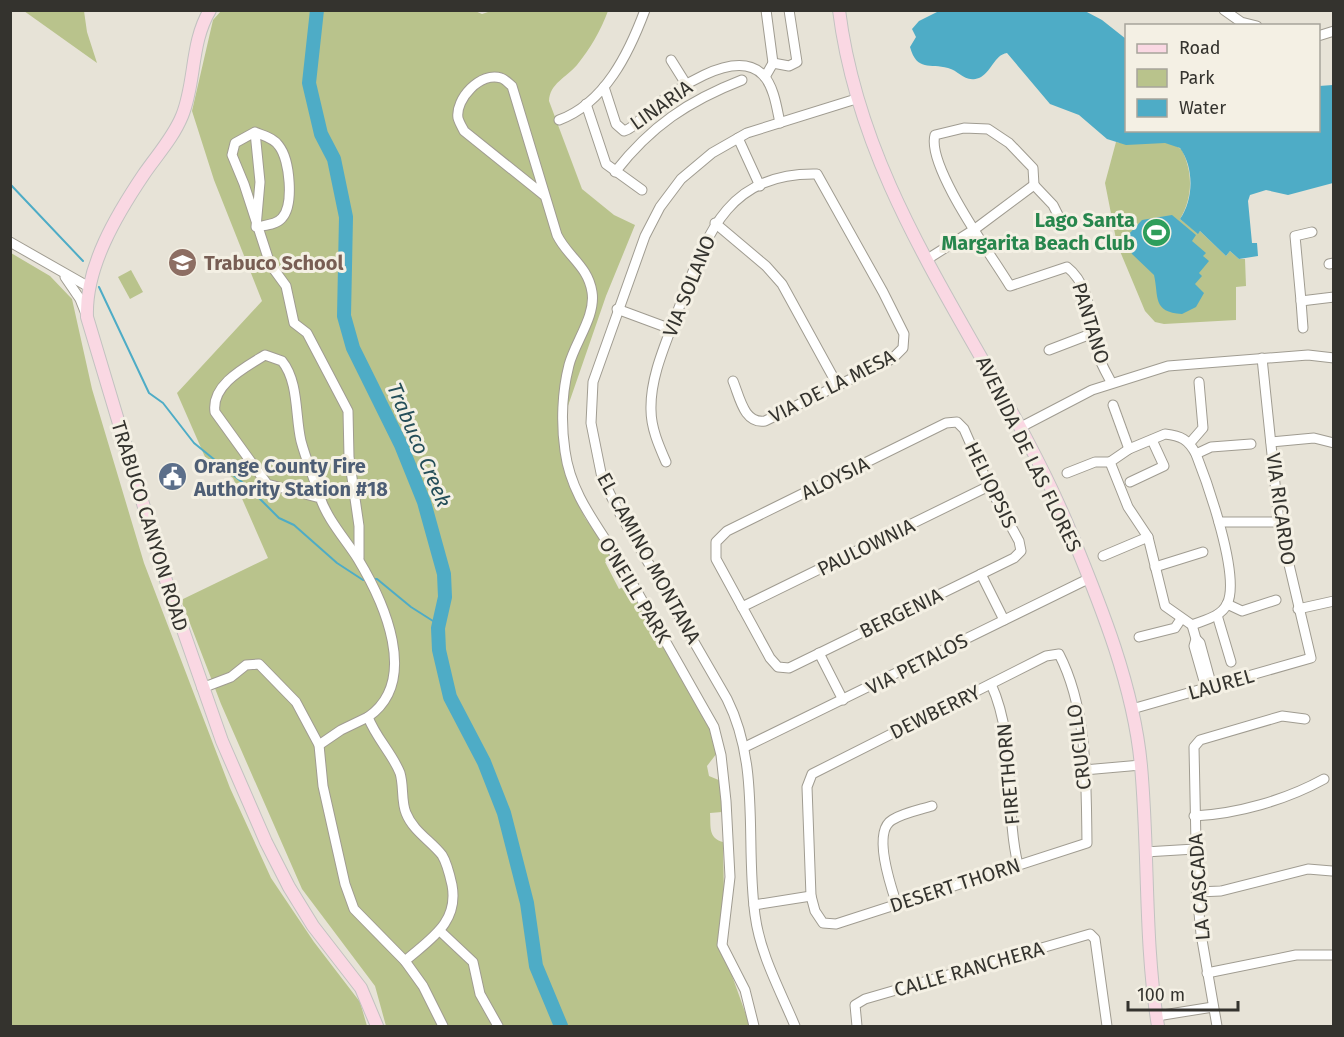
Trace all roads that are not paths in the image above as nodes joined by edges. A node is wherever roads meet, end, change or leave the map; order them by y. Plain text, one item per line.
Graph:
1 (210, 10) edge
2 (645, 10) edge
3 (766, 10) edge
4 (789, 10) edge
5 (839, 10) edge
6 (1224, 10) edge
7 (1249, 24) edge
8 (671, 60) dead end
9 (773, 63) junction
10 (765, 76) junction
11 (742, 80) dead end
12 (685, 85) junction
13 (604, 87) junction
14 (856, 99) junction
15 (694, 101) junction
16 (586, 104) junction
17 (559, 120) dead end
18 (780, 123) junction
19 (255, 132) junction
20 (738, 138) junction
21 (615, 171) junction
22 (817, 174) joint
23 (1034, 185) junction
24 (760, 186) junction
25 (642, 190) dead end
26 (545, 196) junction
27 (716, 223) junction
28 (256, 227) junction
29 (1064, 228) dead end
30 (975, 229) junction
31 (1312, 232) dead end
32 (10, 242) edge
33 (926, 260) junction
34 (62, 273) junction
35 (89, 287) junction
36 (1334, 297) edge
37 (1301, 301) junction
38 (617, 309) junction
39 (87, 316) junction
40 (1303, 328) dead end
41 (671, 329) junction
42 (1096, 332) junction
43 (1049, 350) dead end
44 (1262, 358) junction
45 (1334, 358) edge
46 (733, 381) dead end
47 (1111, 382) junction
48 (1199, 382) dead end
49 (838, 386) junction
50 (1113, 405) dead end
51 (957, 422) joint
52 (1021, 427) junction
53 (1152, 440) junction
54 (1271, 442) junction
55 (1190, 443) junction
56 (1334, 443) edge
57 (1251, 444) dead end
58 (1129, 449) junction
59 (1196, 454) junction
60 (666, 462) dead end
61 (1110, 462) junction
62 (1068, 473) dead end
63 (1130, 482) dead end
64 (990, 486) junction
65 (320, 498) junction
66 (1219, 522) junction
67 (1279, 522) junction
68 (1148, 537) junction
69 (1021, 552) joint
70 (1203, 552) dead end
71 (1103, 555) dead end
72 (359, 561) junction
73 (1155, 567) junction
74 (981, 574) junction
75 (1088, 579) junction
76 (1276, 600) dead end
77 (1334, 601) edge
78 (1227, 604) junction
79 (742, 607) junction
80 (1298, 609) junction
81 (1217, 615) junction
82 (1181, 619) junction
83 (1004, 620) junction
84 (1192, 625) junction
85 (1139, 638) dead end
86 (819, 653) junction
87 (1059, 654) joint
88 (1311, 658) joint
89 (1231, 662) dead end
90 (992, 684) junction
91 (202, 688) junction
92 (1209, 688) junction
93 (843, 700) junction
94 (1132, 709) junction
95 (369, 717) junction
96 (1305, 719) dead end
97 (319, 745) junction
98 (745, 747) junction
99 (1141, 765) junction
100 (1084, 770) junction
101 (1324, 779) dead end
102 (932, 806) dead end
103 (1194, 816) junction
104 (1087, 843) joint
105 (1195, 849) junction
106 (1145, 852) junction
107 (1018, 865) junction
108 (1332, 871) dead end
109 (1197, 892) junction
110 (811, 896) junction
111 (897, 904) junction
112 (754, 905) junction
113 (440, 931) junction
114 (1334, 956) edge
115 (405, 961) junction
116 (1207, 972) junction
117 (1213, 1007) junction
118 (1158, 1021) edge
119 (377, 1026) edge
120 (443, 1026) edge
121 (498, 1026) edge
122 (754, 1026) edge
123 (795, 1026) edge
124 (858, 1026) edge
125 (1107, 1026) edge
126 (1217, 1026) edge

1 - 35 main road, TRABUCO CANYON ROAD
2 - 13 street
3 - 9 street
4 - 9 street
5 - 14 main road, AVENIDA DE LAS FLORES
6 - 7 street
8 - 12 street
9 - 10 street
10 - 12 street, LINARIA
10 - 18 street
11 - 15 street
12 - 13 street, LINARIA
12 - 15 street
13 - 16 street
14 - 18 street, EL CAMINO MONTANA
14 - 33 main road, AVENIDA DE LAS FLORES
15 - 21 street
16 - 17 street
16 - 21 street
18 - 20 street, EL CAMINO MONTANA
19 - 28 street
19 - 28 street
19 - 28 street
20 - 24 street
20 - 38 street, EL CAMINO MONTANA
21 - 25 street
22 - 24 street, VIA SOLANO
22 - 49 street, VIA DE LA MESA
23 - 29 street
23 - 30 street
23 - 30 street
24 - 27 street, VIA SOLANO
26 - 26 street, O'NEILL PARK
26 - 122 street, O'NEILL PARK
27 - 41 street, VIA SOLANO
27 - 49 street
28 - 72 street
30 - 33 street
30 - 42 street, PANTANO
31 - 37 street
32 - 34 street
33 - 52 main road, AVENIDA DE LAS FLORES
34 - 35 street
34 - 39 street
35 - 39 main road, TRABUCO CANYON ROAD
36 - 37 street
37 - 40 street
38 - 41 street
38 - 98 street, EL CAMINO MONTANA
39 - 91 main road, TRABUCO CANYON ROAD
41 - 60 street, VIA SOLANO
42 - 43 street
42 - 47 street, PANTANO
44 - 45 street
44 - 47 street
44 - 54 street, VIA RICARDO
46 - 49 street, VIA DE LA MESA
47 - 52 street
48 - 55 street
50 - 58 street
51 - 64 street, HELIOPSIS
51 - 79 street, ALOYSIA
52 - 75 main road, AVENIDA DE LAS FLORES
53 - 55 street
53 - 58 street
53 - 63 street
54 - 56 street
54 - 67 street, VIA RICARDO
55 - 59 street
57 - 59 street
58 - 61 street
59 - 66 street
61 - 62 street
61 - 68 street
64 - 69 street, HELIOPSIS
64 - 79 street, PAULOWNIA
65 - 65 street
65 - 72 street
66 - 67 street
66 - 78 street
67 - 80 street, VIA RICARDO
68 - 71 street
68 - 73 street
69 - 74 street, BERGENIA
70 - 73 street
72 - 95 street
73 - 82 street
74 - 83 street
74 - 86 street, BERGENIA
75 - 83 street, VIA PETALOS
75 - 94 main road, AVENIDA DE LAS FLORES
76 - 78 street
77 - 80 street
78 - 81 street
79 - 86 street, BERGENIA
80 - 88 street, VIA RICARDO
81 - 84 street
81 - 89 street
82 - 84 street
82 - 85 street
83 - 93 street, VIA PETALOS
84 - 92 street
86 - 93 street
87 - 90 street, DEWBERRY
87 - 100 street, CRUCILLO
88 - 92 street, LAUREL
90 - 107 street, FIRETHORN
90 - 110 street, DEWBERRY
91 - 97 street
91 - 119 main road, TRABUCO CANYON ROAD
92 - 94 street, LAUREL
93 - 98 street, VIA PETALOS
94 - 99 main road, AVENIDA DE LAS FLORES
95 - 97 street
95 - 113 street
96 - 103 street, LA CASCADA
97 - 115 street
98 - 112 street, EL CAMINO MONTANA
99 - 100 street
99 - 106 main road, AVENIDA DE LAS FLORES
100 - 104 street, CRUCILLO
101 - 103 street
102 - 111 street
103 - 105 street, LA CASCADA
104 - 107 street, DESERT THORN
105 - 106 street
105 - 109 street, LA CASCADA
106 - 118 main road, AVENIDA DE LAS FLORES
107 - 111 street, DESERT THORN
108 - 109 street
109 - 116 street, LA CASCADA
110 - 111 street, DESERT THORN
110 - 112 street
112 - 123 street, EL CAMINO MONTANA
113 - 115 street
113 - 121 street
114 - 116 street
115 - 120 street
116 - 117 street, LA CASCADA
117 - 118 street
117 - 126 street, LA CASCADA
124 - 125 street, CALLE RANCHERA

